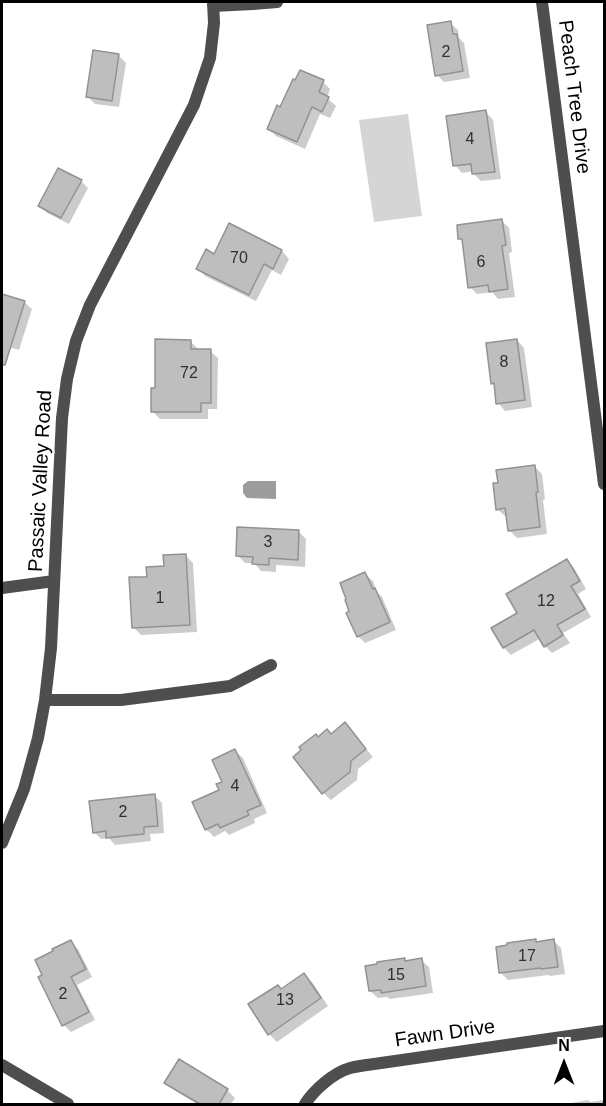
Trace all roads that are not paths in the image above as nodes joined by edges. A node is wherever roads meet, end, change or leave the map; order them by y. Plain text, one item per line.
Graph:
1 (277, 2) edge
2 (542, 2) edge
3 (213, 4) edge
4 (604, 484) edge
5 (54, 581) junction
6 (2, 588) edge
7 (271, 665) dead end
8 (45, 700) junction
9 (2, 843) edge
10 (604, 1031) edge
11 (2, 1065) edge
12 (68, 1104) edge
13 (305, 1104) edge

1 - 3 street
2 - 4 street, Peach Tree Drive
3 - 5 street, Passaic Valley Road
5 - 6 street
5 - 8 street, Passaic Valley Road
7 - 8 street
8 - 9 street, Passaic Valley Road
10 - 13 street, Fawn Drive
11 - 12 street

